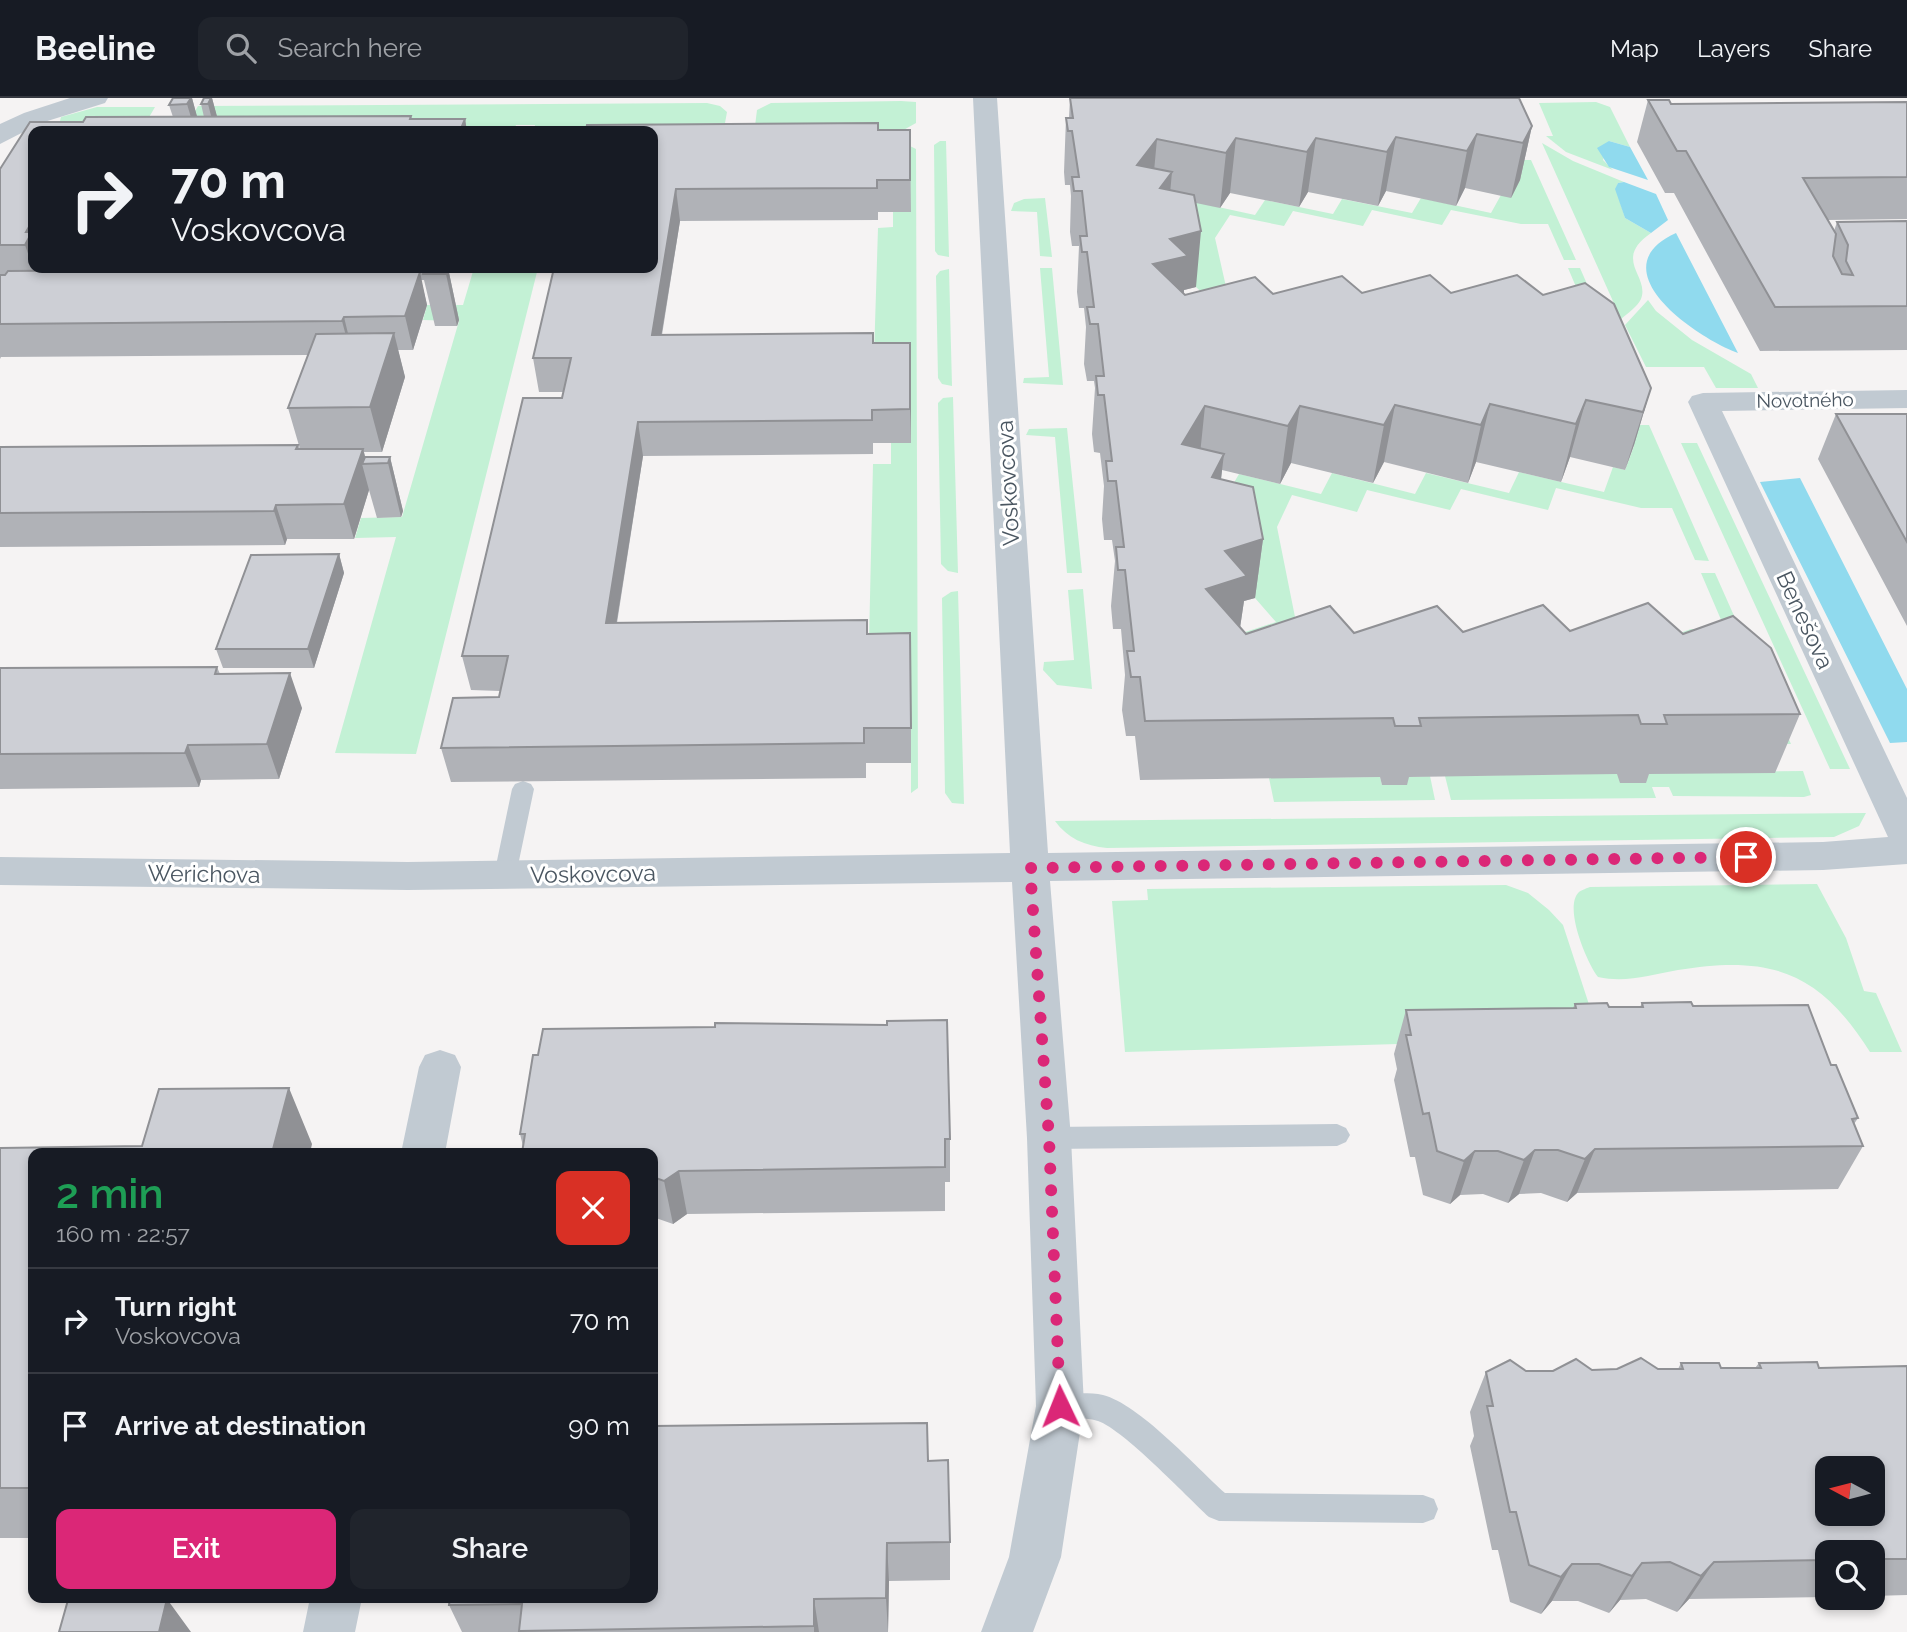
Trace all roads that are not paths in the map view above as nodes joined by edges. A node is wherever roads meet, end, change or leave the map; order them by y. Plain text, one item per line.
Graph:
1 (96, 98) edge
2 (985, 98) edge
3 (0, 136) edge
4 (1907, 399) edge
5 (1703, 402) joint
6 (523, 789) edge
7 (1907, 838) edge
8 (1907, 850) edge
9 (1030, 868) junction
10 (0, 872) edge
11 (505, 875) junction
12 (408, 876) joint
13 (440, 1067) dead end
14 (1337, 1135) dead end
15 (1049, 1138) junction
16 (424, 1148) edge
17 (1060, 1406) junction
18 (1423, 1508) dead end
19 (335, 1603) edge
20 (329, 1632) edge
21 (1007, 1632) edge

1 - 3 street
2 - 9 street, Voskovcova
4 - 5 street, Novotného
5 - 7 street, Benešova
6 - 11 lane
8 - 9 street, Voskovcova
9 - 11 street, Voskovcova
9 - 15 street
10 - 12 street, Werichova
11 - 12 street, Voskovcova
13 - 16 street
14 - 15 lane
15 - 17 street
17 - 18 lane
17 - 21 street
19 - 20 street

